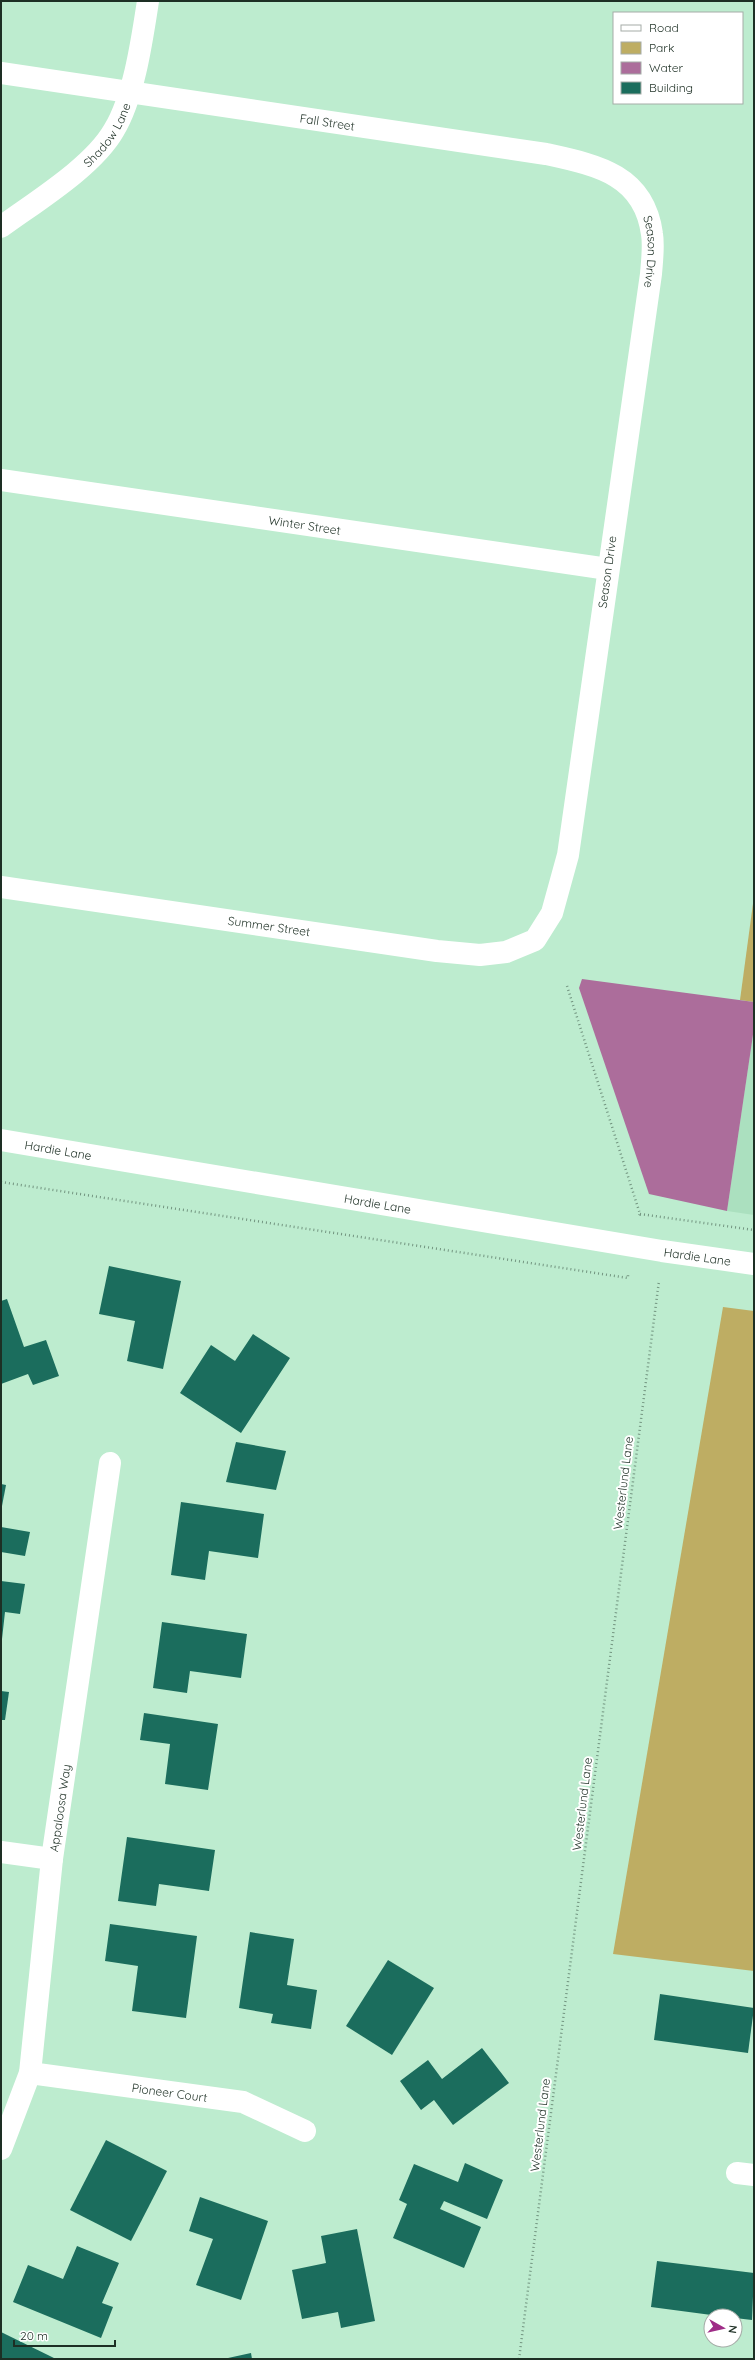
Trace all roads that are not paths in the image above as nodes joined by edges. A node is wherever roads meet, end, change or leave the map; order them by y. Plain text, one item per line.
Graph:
1 (148, 1) edge
2 (1, 73) edge
3 (130, 91) junction
4 (641, 200) joint
5 (1, 227) edge
6 (1, 480) edge
7 (608, 569) junction
8 (1, 887) edge
9 (535, 940) joint
10 (1, 1140) edge
11 (754, 1264) edge
12 (110, 1463) dead end
13 (1, 1852) edge
14 (52, 1859) junction
15 (30, 2073) junction
16 (305, 2131) dead end
17 (1, 2149) edge

1 - 3 street, Shadow Lane
2 - 3 street, Fall Street
3 - 4 street, Fall Street
3 - 5 street, Shadow Lane
4 - 7 street, Season Drive
6 - 7 street, Winter Street
7 - 9 street, Season Drive
8 - 9 street, Summer Street
10 - 11 street, Hardie Lane
12 - 14 street, Appaloosa Way
13 - 14 street
14 - 15 street, Appaloosa Way
15 - 16 street, Pioneer Court
15 - 17 street, Appaloosa Way

